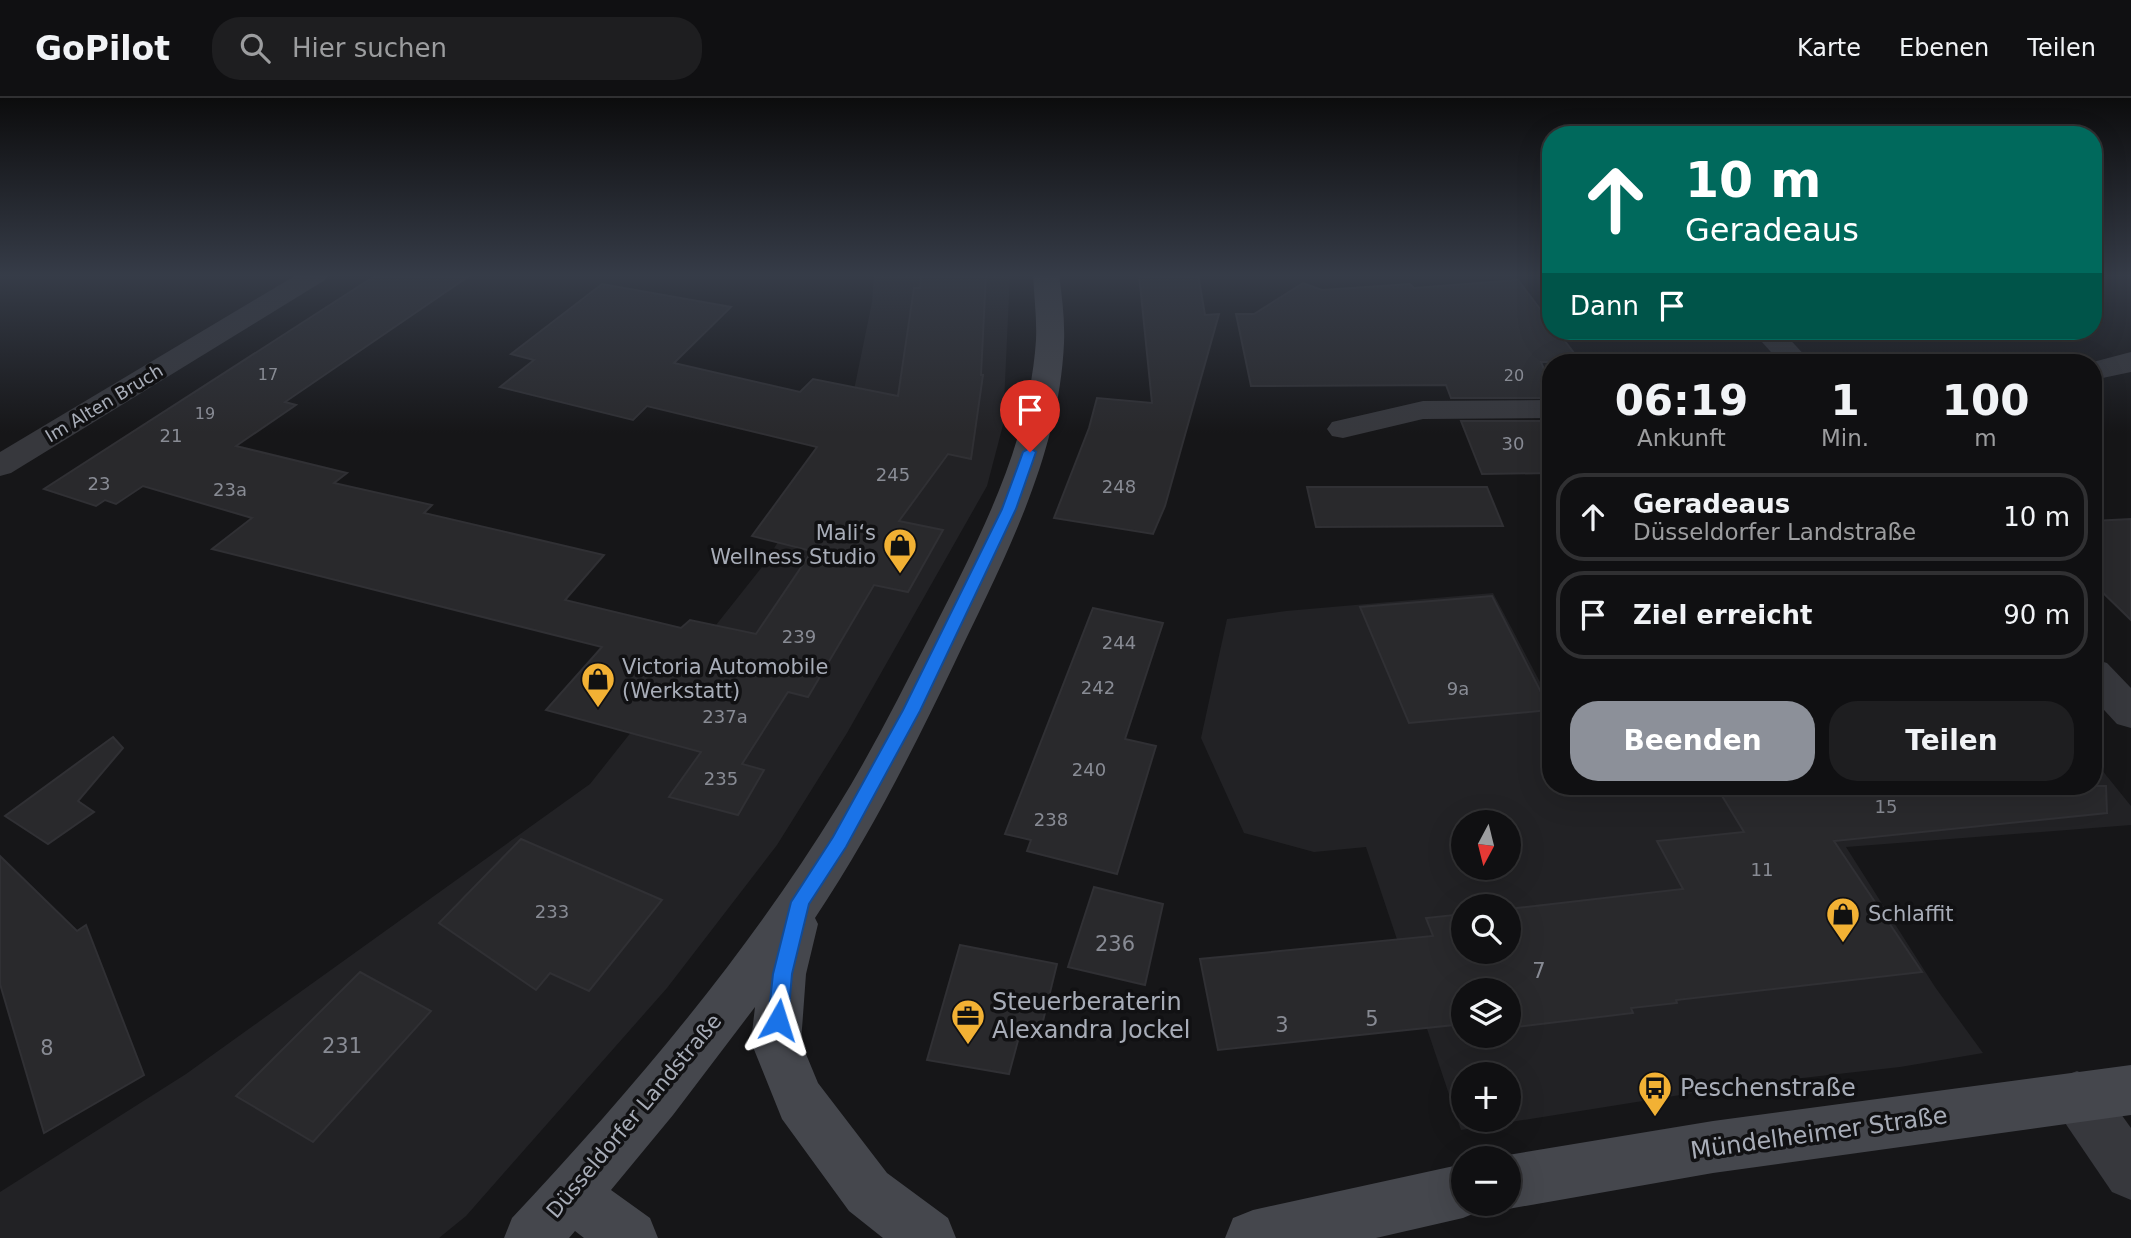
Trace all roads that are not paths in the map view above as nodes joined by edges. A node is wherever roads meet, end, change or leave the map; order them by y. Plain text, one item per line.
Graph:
1 (228, 327) edge
2 (1049, 327) edge
3 (1775, 340) edge
4 (1788, 354) edge
5 (2131, 361) edge
6 (2102, 370) edge
7 (1542, 409) edge
8 (1343, 429) dead end
9 (0, 466) edge
10 (2102, 682) edge
11 (2131, 713) edge
12 (800, 902) junction
13 (2131, 1090) edge
14 (2077, 1096) junction
15 (2131, 1173) edge
16 (1521, 1180) edge
17 (1451, 1194) edge
18 (571, 1195) junction
19 (531, 1238) edge
20 (630, 1238) edge
21 (928, 1238) edge
22 (1252, 1238) edge

1 - 9 street, Im Alten Bruch
2 - 12 main road, Düsseldorfer Landstraße
3 - 4 street
5 - 6 street
7 - 8 street
10 - 11 street
12 - 18 main road, Düsseldorfer Landstraße
12 - 21 main road
13 - 14 main road, Mündelheimer Straße
14 - 15 street
14 - 16 main road, Mündelheimer Straße
17 - 22 main road
18 - 19 main road, Düsseldorfer Landstraße
18 - 20 main road

